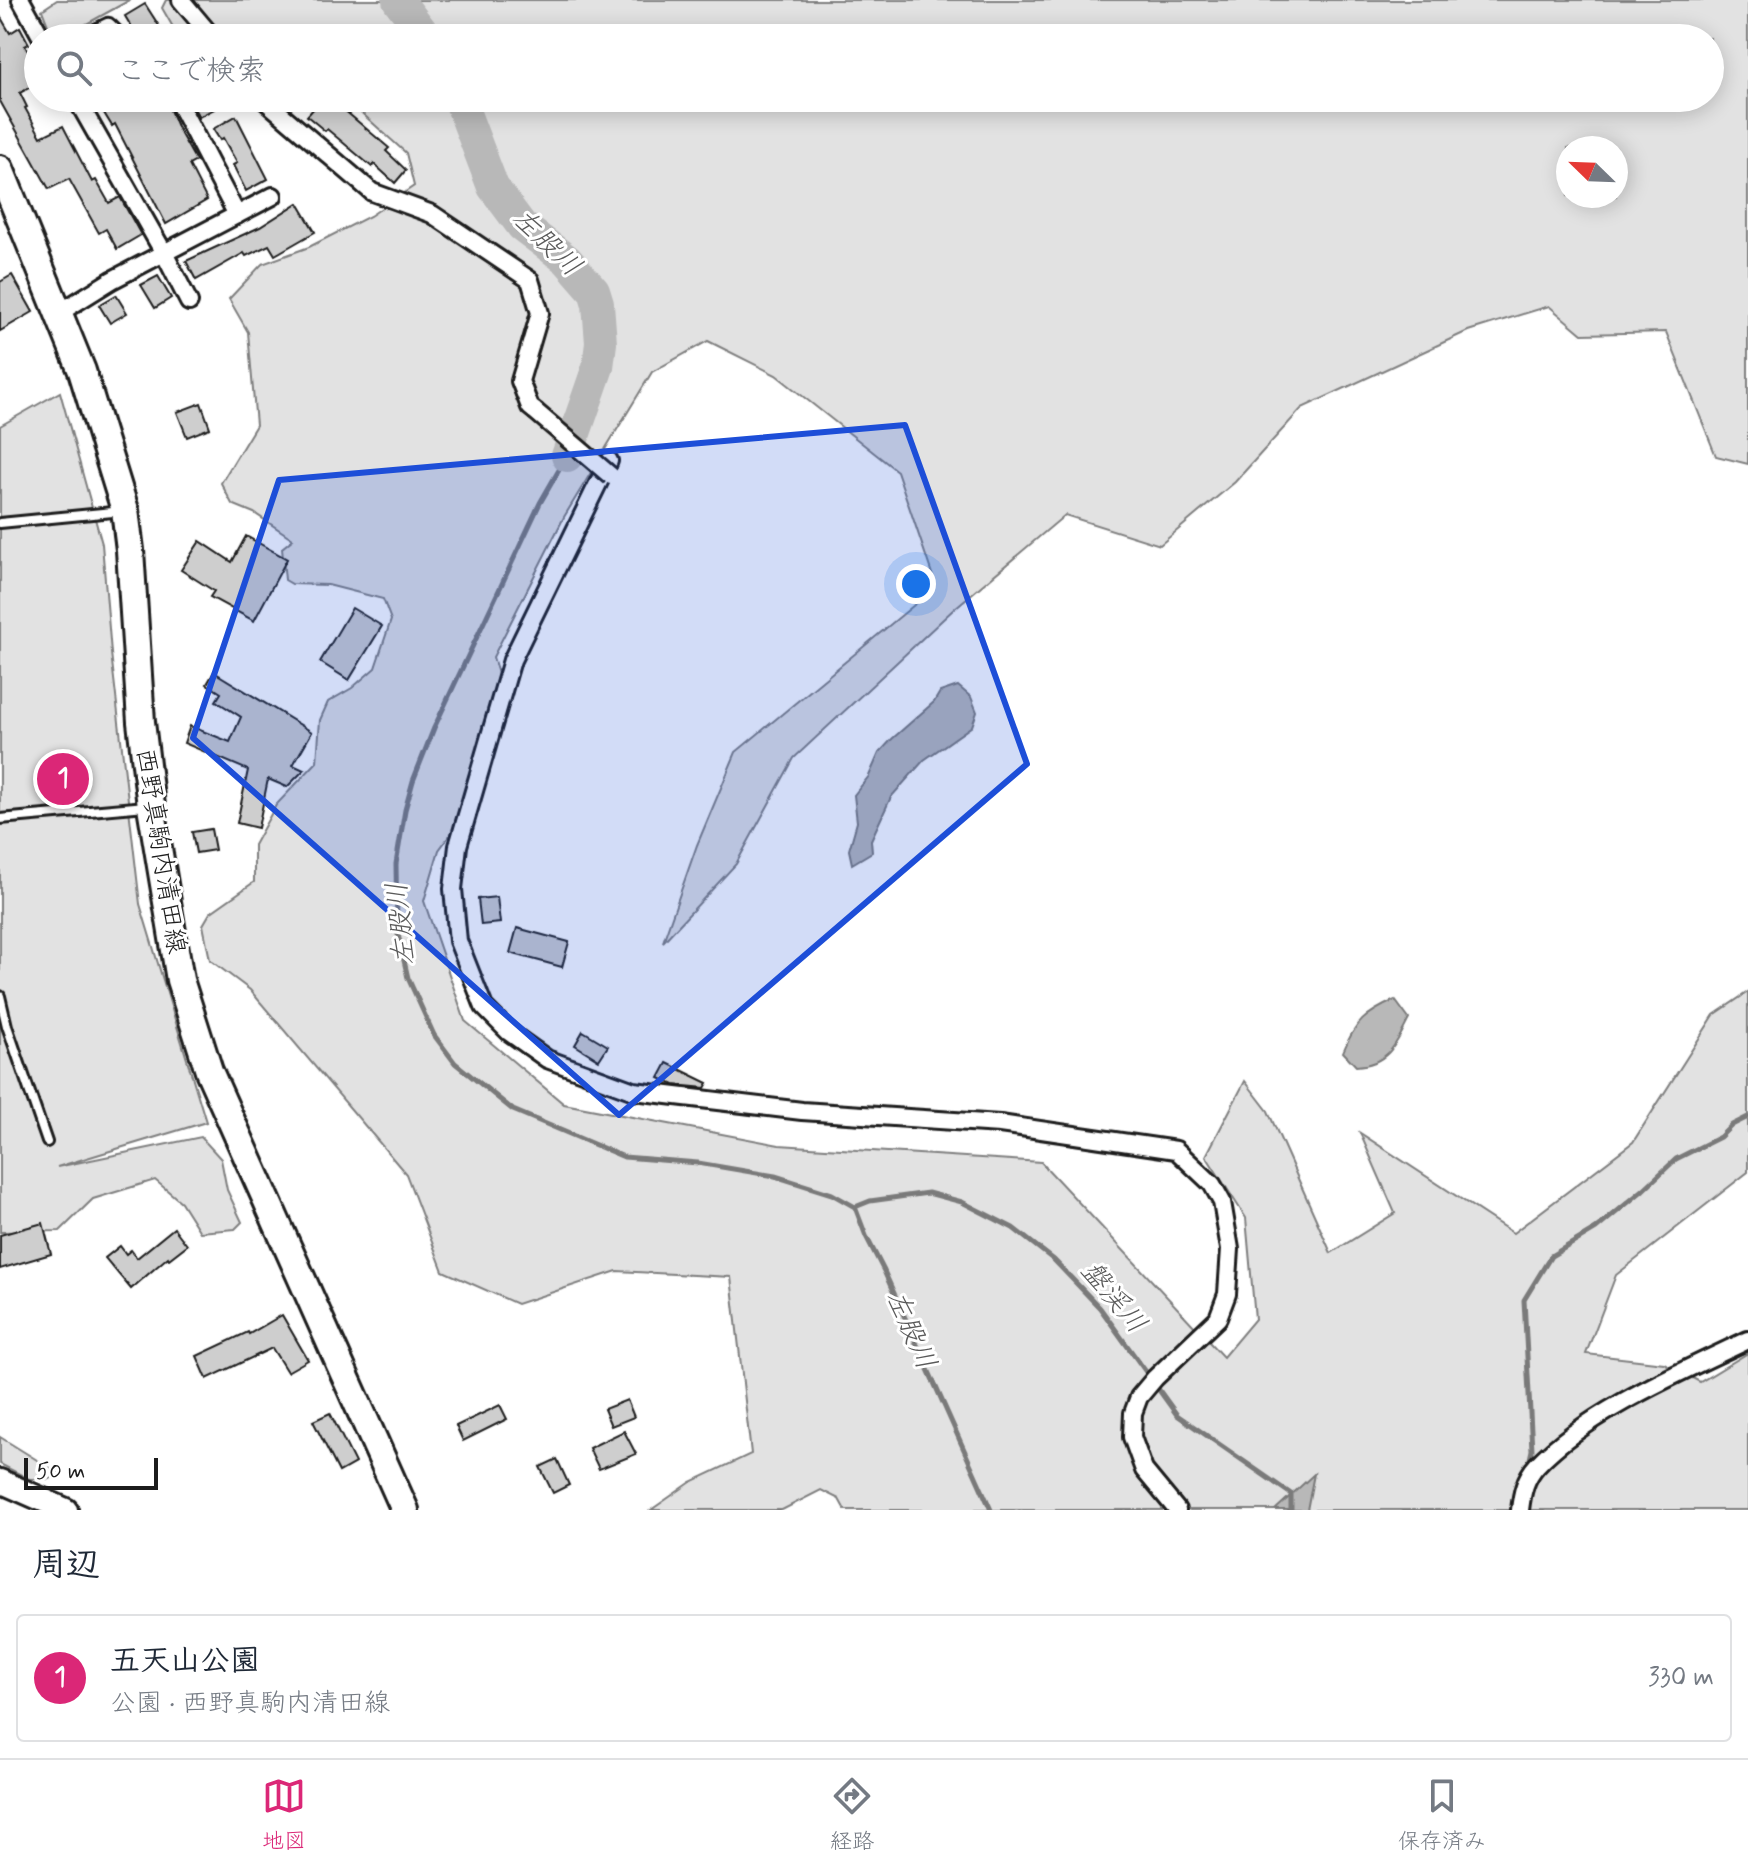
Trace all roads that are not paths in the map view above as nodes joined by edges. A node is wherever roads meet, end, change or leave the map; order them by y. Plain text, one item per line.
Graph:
1 (21, 0) edge
2 (181, 0) edge
3 (34, 24) edge
4 (201, 24) edge
5 (84, 112) edge
6 (183, 112) edge
7 (278, 112) edge
8 (0, 169) edge
9 (273, 196) dead end
10 (237, 215) junction
11 (164, 253) junction
12 (189, 302) dead end
13 (59, 313) junction
14 (125, 510) junction
15 (0, 523) edge
16 (151, 806) junction
17 (0, 819) edge
18 (0, 996) edge
19 (47, 1142) dead end
20 (1748, 1340) edge
21 (0, 1481) edge
22 (66, 1510) edge
23 (405, 1510) edge
24 (1177, 1510) edge
25 (1520, 1510) edge

1 - 3 street
2 - 4 street
5 - 11 street
6 - 10 street
7 - 24 street, bridge
8 - 13 main road, 西野真駒内清田線
9 - 10 street
10 - 11 street
11 - 12 street
11 - 13 street
13 - 14 main road, 西野真駒内清田線
14 - 15 lane
14 - 16 main road, 西野真駒内清田線
16 - 17 lane
16 - 23 main road, 西野真駒内清田線
18 - 19 lane
20 - 25 street
21 - 22 street

